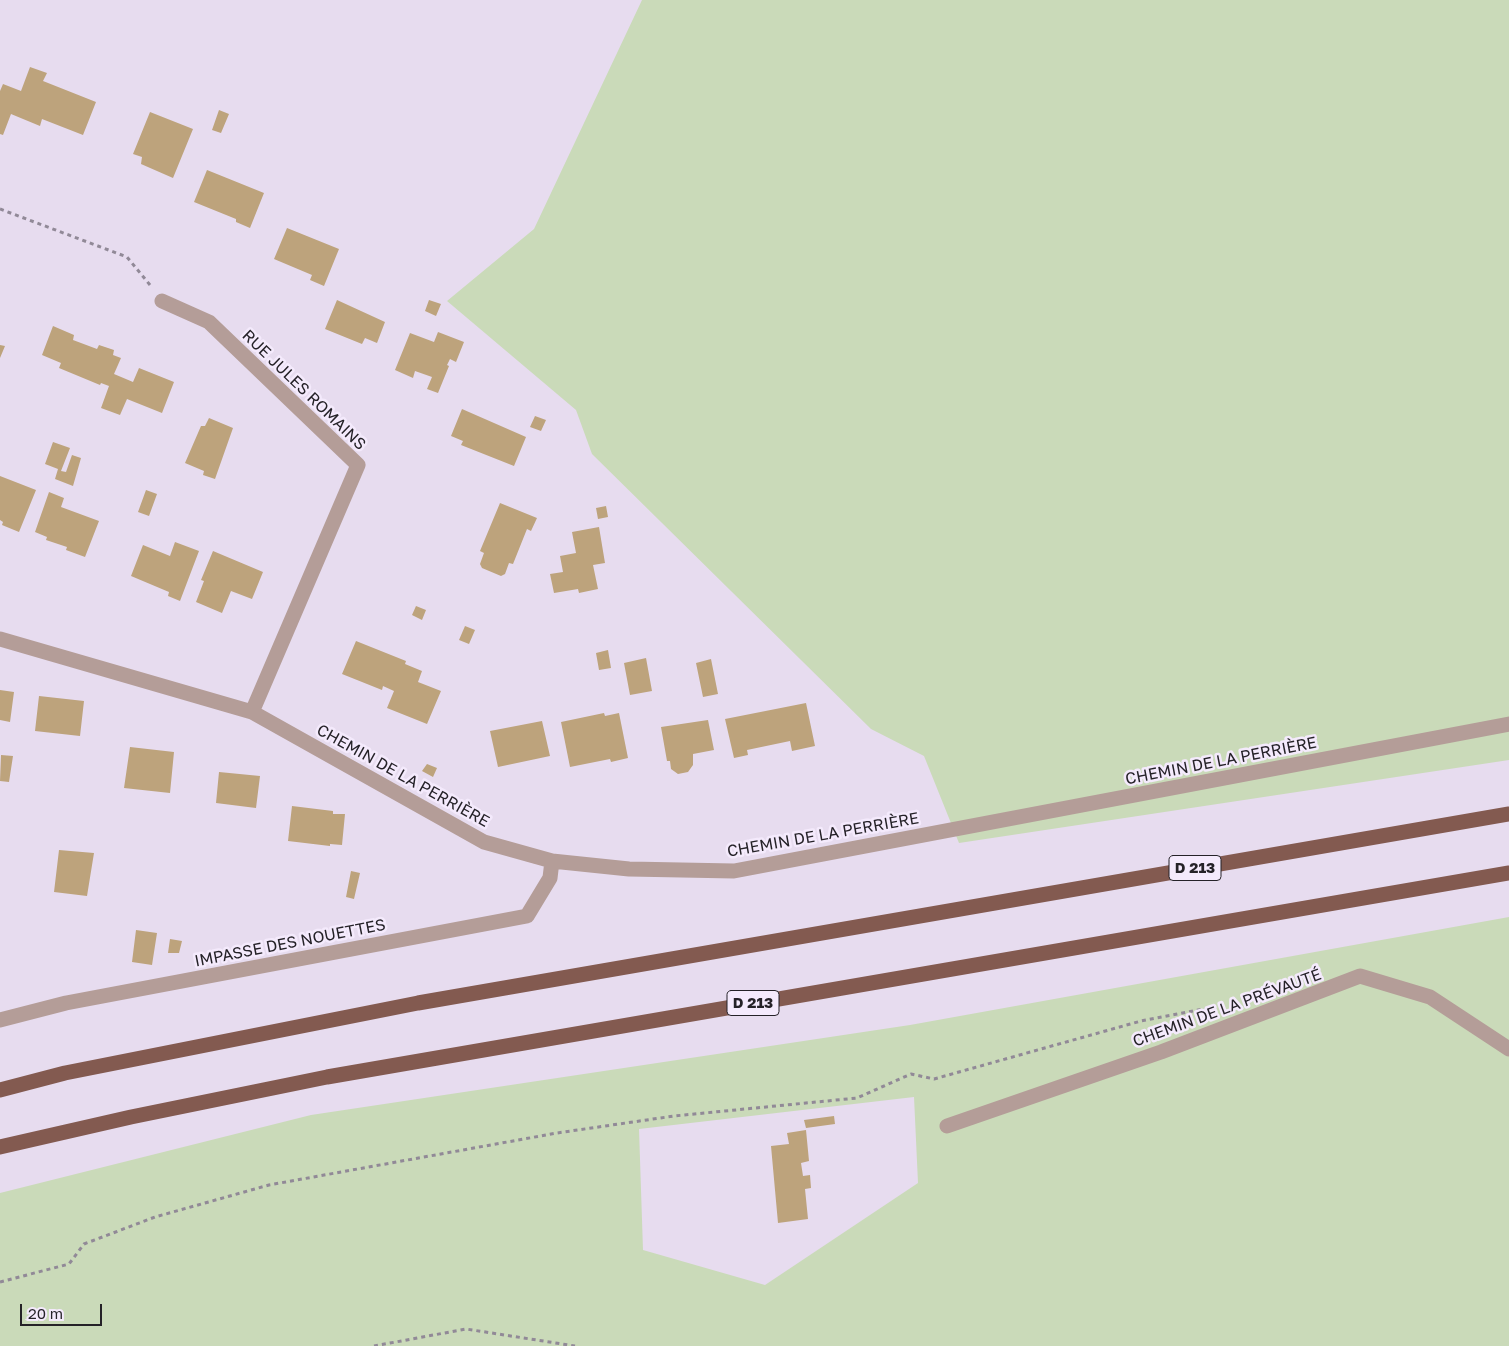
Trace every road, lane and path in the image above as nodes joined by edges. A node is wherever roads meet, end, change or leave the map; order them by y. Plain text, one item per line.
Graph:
1 (0, 209) edge
2 (162, 301) joint
3 (0, 639) edge
4 (252, 712) junction
5 (1509, 724) edge
6 (1509, 814) edge
7 (552, 861) junction
8 (1509, 873) edge
9 (1218, 1006) dead end
10 (0, 1020) edge
11 (1509, 1049) edge
12 (0, 1090) edge
13 (947, 1126) dead end
14 (0, 1147) edge
15 (0, 1282) edge
16 (374, 1346) edge
17 (575, 1346) edge

1 - 2 path
2 - 4 street, RUE JULES ROMAINS
3 - 4 street, CHEMIN DE LA PERRIÈRE
4 - 7 street, CHEMIN DE LA PERRIÈRE
5 - 7 street, CHEMIN DE LA PERRIÈRE
6 - 12 highway, D 213
7 - 10 street, IMPASSE DES NOUETTES
8 - 14 highway, D 213
9 - 15 path
11 - 13 street, CHEMIN DE LA PRÉVAUTÉ
16 - 17 path

